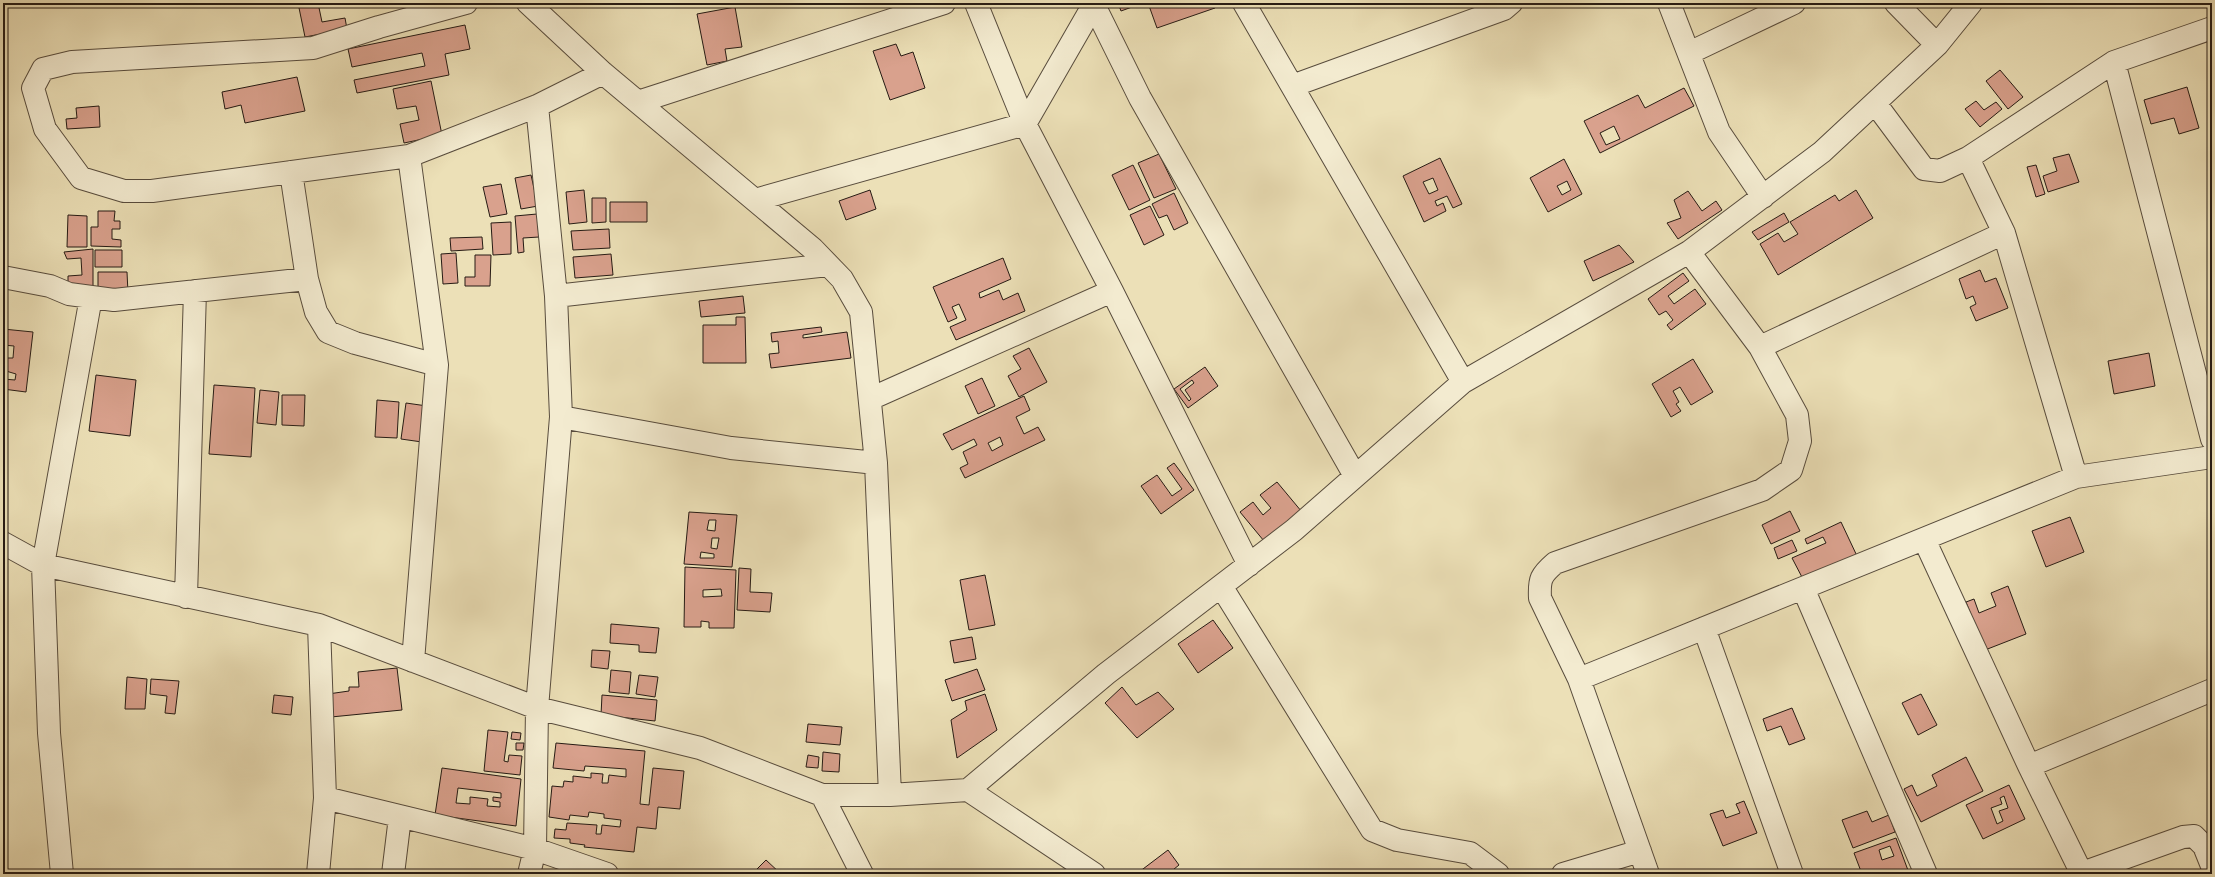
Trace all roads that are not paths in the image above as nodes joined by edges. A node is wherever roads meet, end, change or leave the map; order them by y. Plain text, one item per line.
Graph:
1 (466, 3) edge
2 (528, 3) edge
3 (944, 3) edge
4 (976, 3) edge
5 (1244, 3) edge
6 (1511, 3) edge
7 (1669, 3) edge
8 (1794, 3) edge
9 (1896, 3) edge
10 (1971, 3) edge
11 (1094, 4) edge
12 (2212, 28) edge
13 (1937, 45) junction
14 (1689, 53) junction
15 (2114, 62) junction
16 (603, 73) junction
17 (1292, 86) junction
18 (638, 102) junction
19 (1875, 103) junction
20 (537, 106) junction
21 (1025, 124) junction
22 (409, 156) junction
23 (1968, 158) junction
24 (291, 172) junction
25 (1763, 197) junction
26 (755, 200) junction
27 (2004, 234) junction
28 (1689, 252) junction
29 (828, 265) junction
30 (3, 277) edge
31 (307, 280) junction
32 (194, 291) junction
33 (1112, 292) junction
34 (556, 296) junction
35 (91, 297) junction
36 (1760, 347) junction
37 (437, 365) junction
38 (1464, 382) junction
39 (870, 399) junction
40 (561, 417) junction
41 (2212, 439) edge
42 (2212, 457) edge
43 (876, 463) junction
44 (1355, 476) junction
45 (2076, 477) junction
46 (1924, 539) junction
47 (3, 543) edge
48 (43, 565) junction
49 (1249, 565) junction
50 (1221, 586) junction
51 (1803, 588) junction
52 (186, 597) junction
53 (319, 625) junction
54 (1704, 628) junction
55 (413, 661) junction
56 (1579, 679) junction
57 (2212, 690) edge
58 (537, 708) junction
59 (2029, 766) junction
60 (968, 790) junction
61 (822, 795) junction
62 (890, 795) junction
63 (325, 798) junction
64 (400, 817) junction
65 (535, 849) junction
66 (1640, 851) junction
67 (2212, 866) edge
68 (62, 874) edge
69 (318, 874) edge
70 (393, 874) edge
71 (529, 874) edge
72 (607, 874) edge
73 (862, 874) edge
74 (1094, 874) edge
75 (1498, 874) edge
76 (1563, 874) edge
77 (1648, 874) edge
78 (1792, 874) edge
79 (1926, 874) edge
80 (2082, 874) edge

1 - 24 street
2 - 16 street
3 - 18 street
4 - 21 street
5 - 17 street
6 - 17 street
7 - 14 street
8 - 14 street
9 - 13 street
10 - 13 street
11 - 21 street
11 - 44 street
12 - 15 street
13 - 19 street
14 - 25 street
15 - 23 street
15 - 41 street
16 - 18 street
16 - 20 street
17 - 38 street
18 - 26 street
19 - 23 street
19 - 25 street
20 - 22 street
20 - 34 street
21 - 26 street
21 - 33 street
22 - 24 street
22 - 37 street
23 - 27 street
24 - 31 street
25 - 28 street
26 - 29 street
27 - 36 street
27 - 45 street
28 - 36 street
28 - 38 street
29 - 34 street
29 - 39 street
30 - 35 street
31 - 32 street
31 - 37 street
32 - 35 street
32 - 52 street
33 - 39 street
33 - 49 street
34 - 40 street
35 - 48 street
36 - 56 street
37 - 55 street
38 - 44 street
39 - 43 street
40 - 43 street
40 - 58 street
42 - 45 street
43 - 62 street
44 - 49 street
45 - 46 street
46 - 51 street
46 - 59 street
47 - 48 street
48 - 52 street
48 - 68 street
49 - 50 street
50 - 60 street
50 - 75 street
51 - 54 street
51 - 79 street
52 - 53 street
53 - 55 street
53 - 63 street
54 - 56 street
54 - 78 street
55 - 58 street
56 - 66 street
57 - 59 street
58 - 61 street
58 - 65 street
59 - 80 street
60 - 62 street
60 - 74 street
61 - 62 street
61 - 73 street
63 - 64 street
63 - 69 street
64 - 65 street
64 - 70 street
65 - 71 street
65 - 72 street
66 - 76 street
66 - 77 street
67 - 80 street

